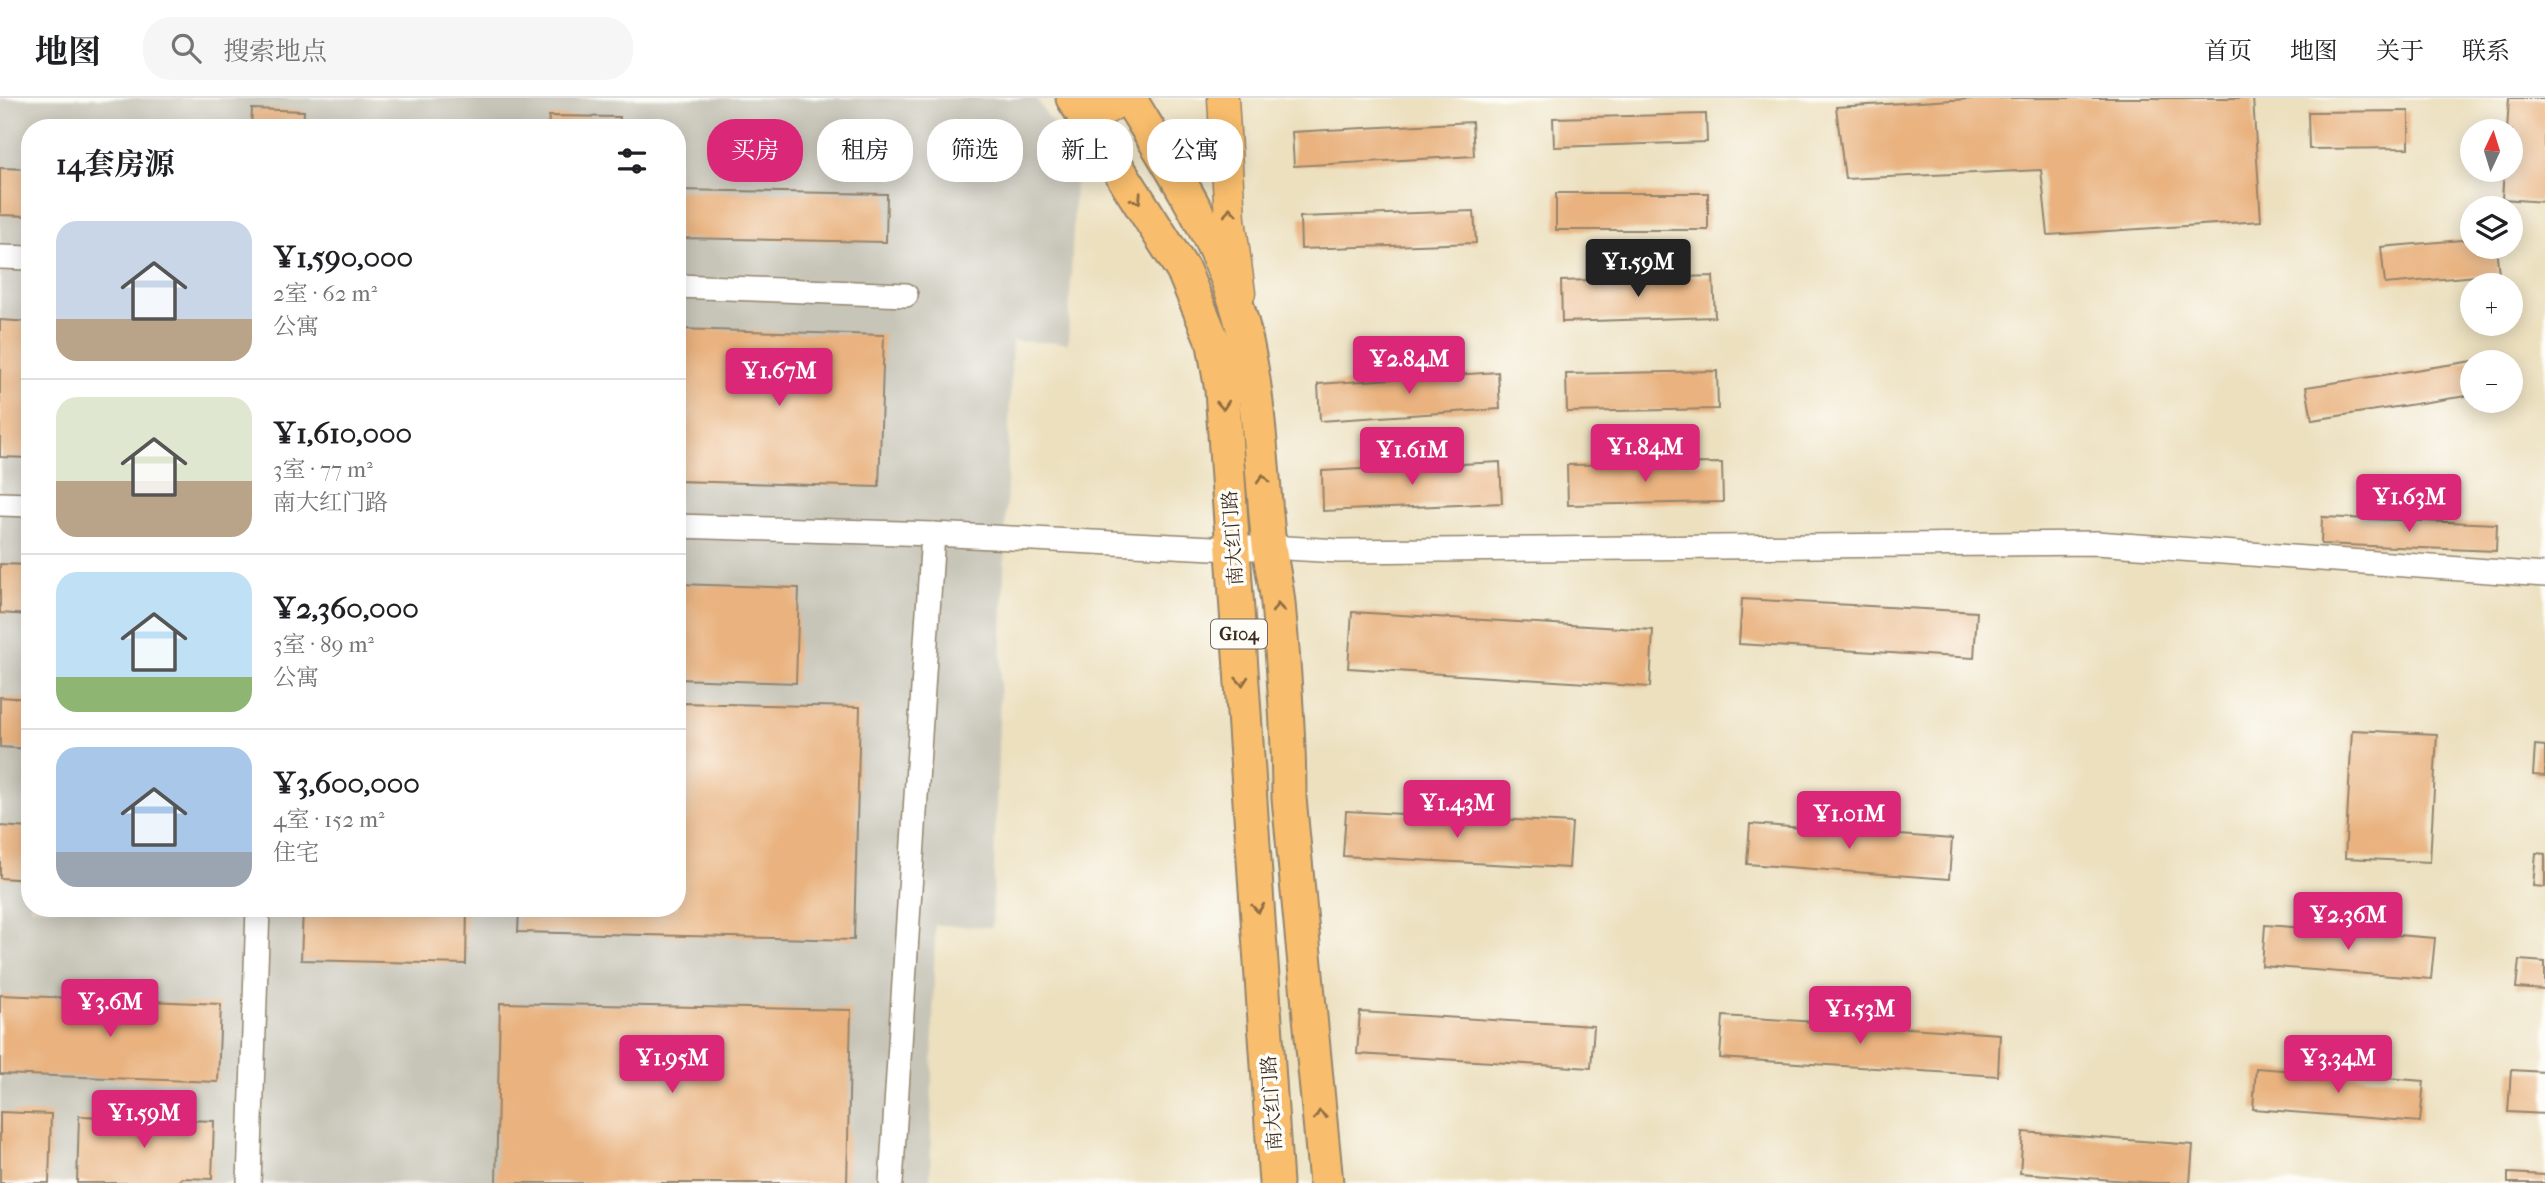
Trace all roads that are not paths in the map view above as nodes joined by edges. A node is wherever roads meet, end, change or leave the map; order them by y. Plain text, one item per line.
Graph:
1 (1124, 98) edge
2 (1129, 98) edge
3 (1223, 98) edge
4 (1080, 105) edge
5 (0, 257) edge
6 (21, 258) edge
7 (686, 286) edge
8 (906, 295) dead end
9 (1247, 353) junction
10 (0, 504) edge
11 (21, 505) edge
12 (686, 526) edge
13 (933, 534) junction
14 (1269, 547) junction
15 (1233, 549) junction
16 (2545, 575) edge
17 (258, 917) edge
18 (249, 1183) edge
19 (891, 1183) edge
20 (1276, 1183) edge
21 (1326, 1183) edge

1 - 4 main road
2 - 9 highway, 南大红门路 / G104
9 -> 3 main road
4 -> 15 highway, 南大红门路 / G104
5 - 6 street
7 - 8 street
14 -> 9 highway, 南大红门路 / G104
10 - 11 street
12 - 13 street
13 - 15 street
13 - 19 street
14 - 15 street
14 - 16 street
21 -> 14 highway, 南大红门路 / G104
15 -> 20 highway, 南大红门路 / G104
17 - 18 street

